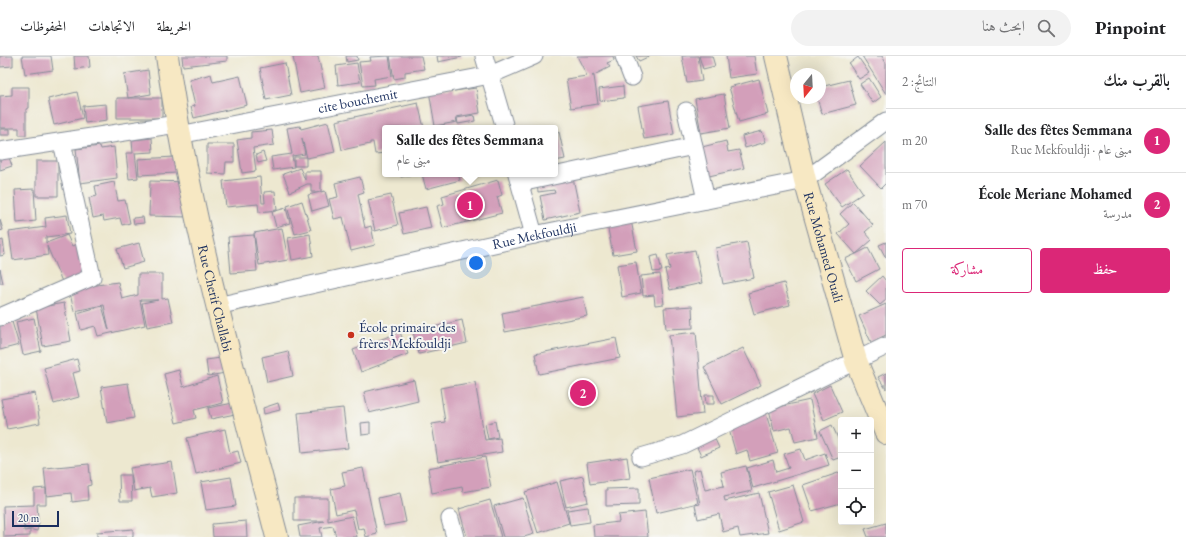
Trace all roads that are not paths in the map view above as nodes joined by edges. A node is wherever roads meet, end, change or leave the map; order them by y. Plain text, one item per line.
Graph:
1 (167, 56) edge
2 (484, 56) edge
3 (534, 56) edge
4 (624, 56) edge
5 (776, 56) edge
6 (490, 75) junction
7 (632, 77) dead end
8 (686, 111) dead end
9 (886, 121) edge
10 (504, 125) edge
11 (178, 129) junction
12 (62, 142) junction
13 (694, 146) junction
14 (0, 151) edge
15 (558, 172) edge
16 (530, 177) edge
17 (519, 179) edge
18 (805, 180) junction
19 (706, 200) junction
20 (534, 235) junction
21 (217, 306) junction
22 (0, 317) edge
23 (886, 346) edge
24 (856, 361) junction
25 (886, 433) edge
26 (641, 458) dead end
27 (450, 519) dead end
28 (278, 537) edge
29 (455, 537) edge

1 - 11 street, Rue Cherif Challabi
2 - 6 street
3 - 6 street, cite bouchemit
4 - 7 street
5 - 18 street, Rue Mohamed Ouali
6 - 10 street
6 - 11 street, cite bouchemit
8 - 13 street
9 - 18 street
11 - 12 street, cite bouchemit
11 - 21 street, Rue Cherif Challabi
12 - 14 street, cite bouchemit
12 - 22 street
13 - 15 street
13 - 19 street
16 - 17 street
17 - 20 street
18 - 19 street, Rue Mekfouldji
18 - 24 street, Rue Mohamed Ouali
19 - 20 street, Rue Mekfouldji
20 - 21 street, Rue Mekfouldji
21 - 28 street, Rue Cherif Challabi
23 - 24 street
24 - 25 street, Rue Mohamed Ouali
24 - 26 street
27 - 29 street

